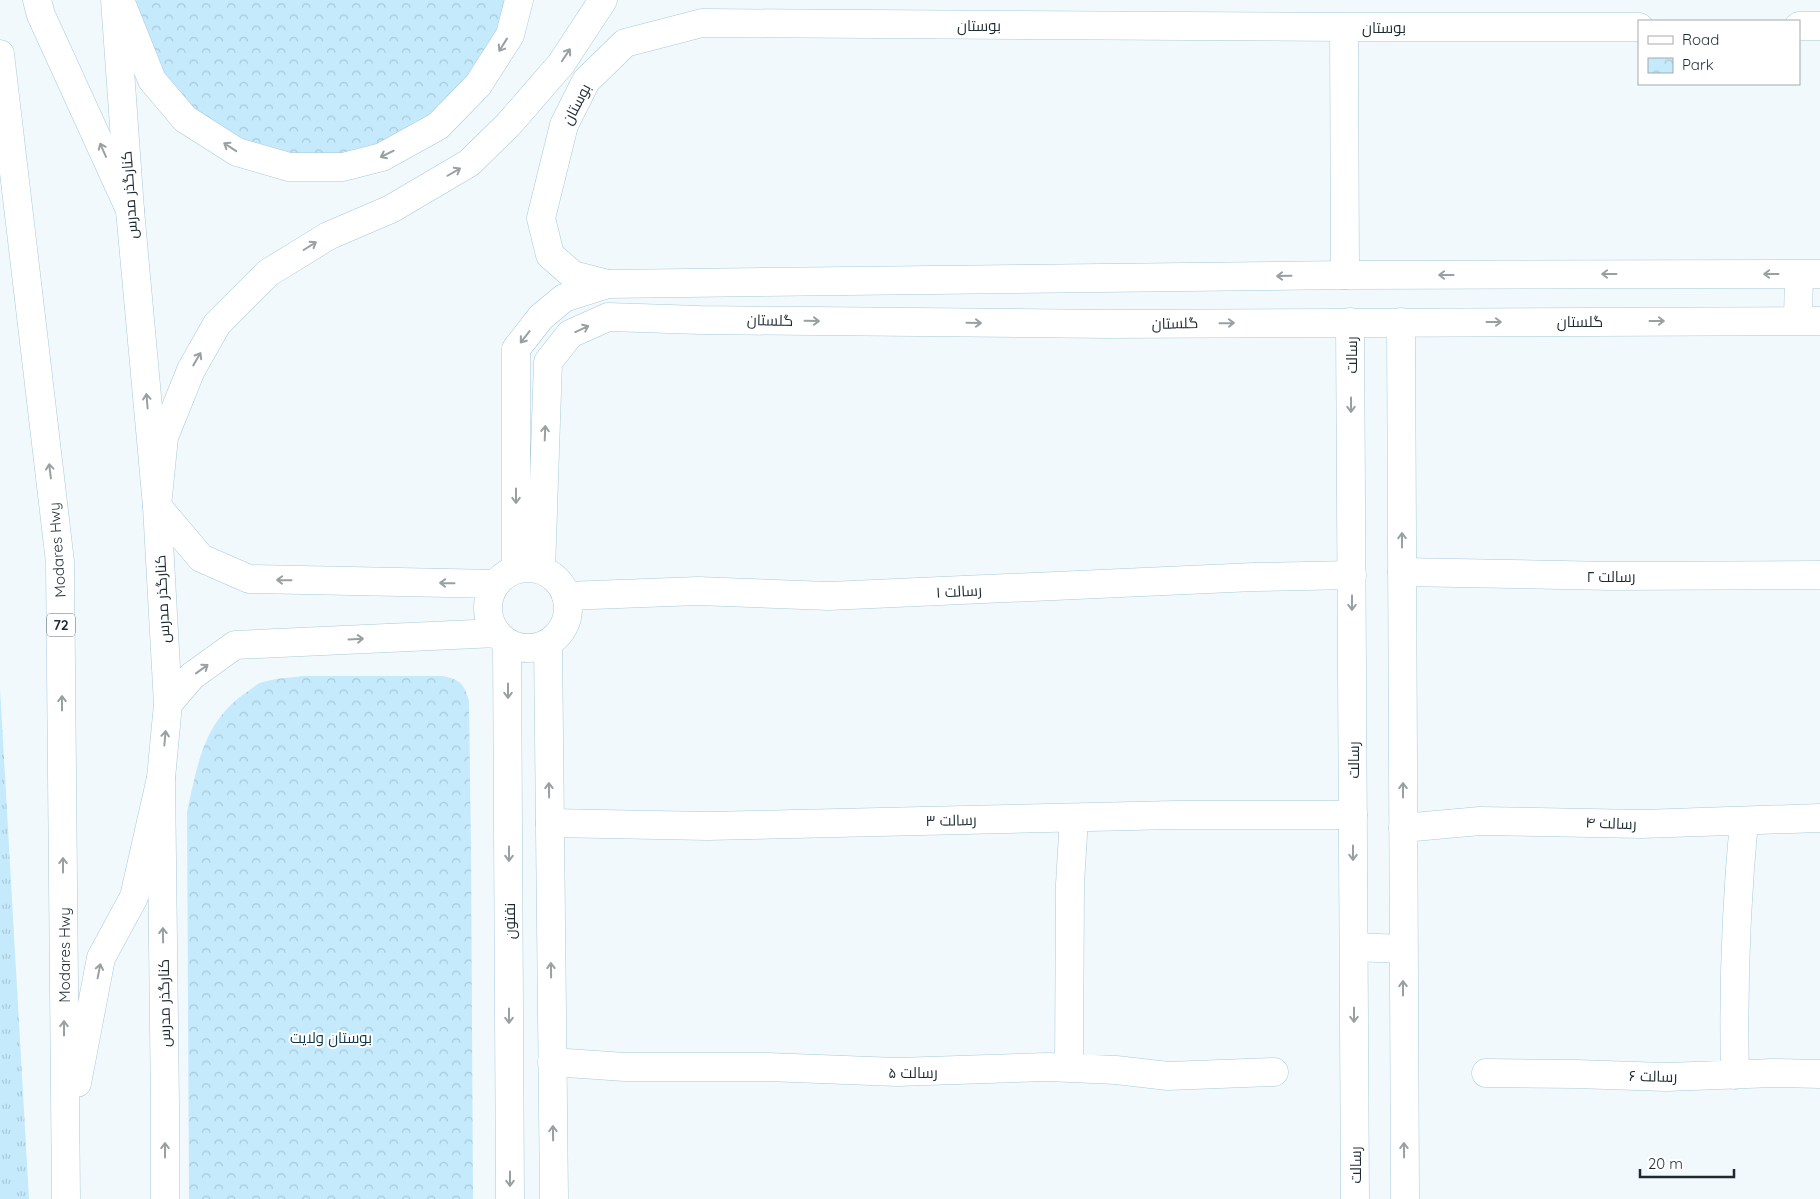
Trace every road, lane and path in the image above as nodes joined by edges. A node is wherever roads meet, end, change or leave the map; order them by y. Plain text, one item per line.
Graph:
1 (37, 0) edge
2 (115, 0) edge
3 (120, 0) edge
4 (519, 0) edge
5 (603, 0) edge
6 (1800, 26) edge
7 (1820, 26) edge
8 (1344, 27) junction
9 (1638, 27) edge
10 (0, 54) edge
11 (130, 210) junction
12 (1810, 274) edge
13 (1345, 275) junction
14 (608, 284) junction
15 (1809, 321) edge
16 (1350, 322) junction
17 (1401, 322) junction
18 (157, 506) junction
19 (1402, 572) junction
20 (517, 574) junction
21 (1352, 575) junction
22 (1820, 575) edge
23 (566, 596) junction
24 (502, 638) junction
25 (548, 643) junction
26 (168, 704) junction
27 (161, 778) junction
28 (1353, 815) junction
29 (1074, 818) junction
30 (1820, 818) edge
31 (1744, 821) junction
32 (550, 823) junction
33 (1403, 828) junction
34 (1354, 947) junction
35 (1404, 949) junction
36 (552, 1062) junction
37 (1070, 1068) junction
38 (1274, 1072) dead end
39 (1486, 1074) dead end
40 (1820, 1074) edge
41 (1735, 1075) junction
42 (66, 1139) junction
43 (66, 1199) edge
44 (165, 1199) edge
45 (510, 1199) edge
46 (554, 1199) edge
47 (1355, 1199) edge
48 (1405, 1199) edge

11 -> 1 main road
2 - 11 main road, کنارگذر مدرس
4 -> 3 main road
18 -> 5 main road
6 - 7 main road
8 - 9 main road, بوستان
8 - 13 main road
8 - 14 main road, بوستان
42 -> 10 main road, Modares Hwy / 72
18 -> 11 main road, کنارگذر مدرس
12 -> 13 main road
12 - 15 main road
13 -> 14 main road
14 -> 20 main road
17 -> 15 main road, گلستان
16 - 17 main road, گلستان
20 -> 16 main road, گلستان
16 -> 21 main road, رسالت
19 -> 17 main road
20 -> 18 main road
18 - 26 main road, کنارگذر مدرس
19 - 22 main road, رسالت ۲
33 -> 19 main road
20 - 23 main road
20 - 24 main road
21 - 23 main road, رسالت ۱
21 -> 28 main road, رسالت
23 - 25 main road
24 - 25 main road
26 -> 24 main road
24 -> 45 main road, نفتون
32 -> 25 main road
27 -> 26 main road, کنارگذر مدرس
42 -> 27 main road
44 -> 27 main road, کنارگذر مدرس
28 - 29 main road, رسالت ۳
28 -> 34 main road, رسالت
29 - 32 main road, رسالت ۳
29 - 37 main road
30 - 31 main road, رسالت ۴
31 - 33 main road, رسالت ۴
31 - 41 main road
36 -> 32 main road
33 - 35 main road
34 - 35 main road
34 -> 47 main road, رسالت
48 -> 35 main road
36 - 37 main road, رسالت ۵
46 -> 36 main road
37 - 38 main road, رسالت ۵
39 - 41 main road, رسالت ۶
40 - 41 main road, رسالت ۶
42 - 43 main road, Modares Hwy / 72

